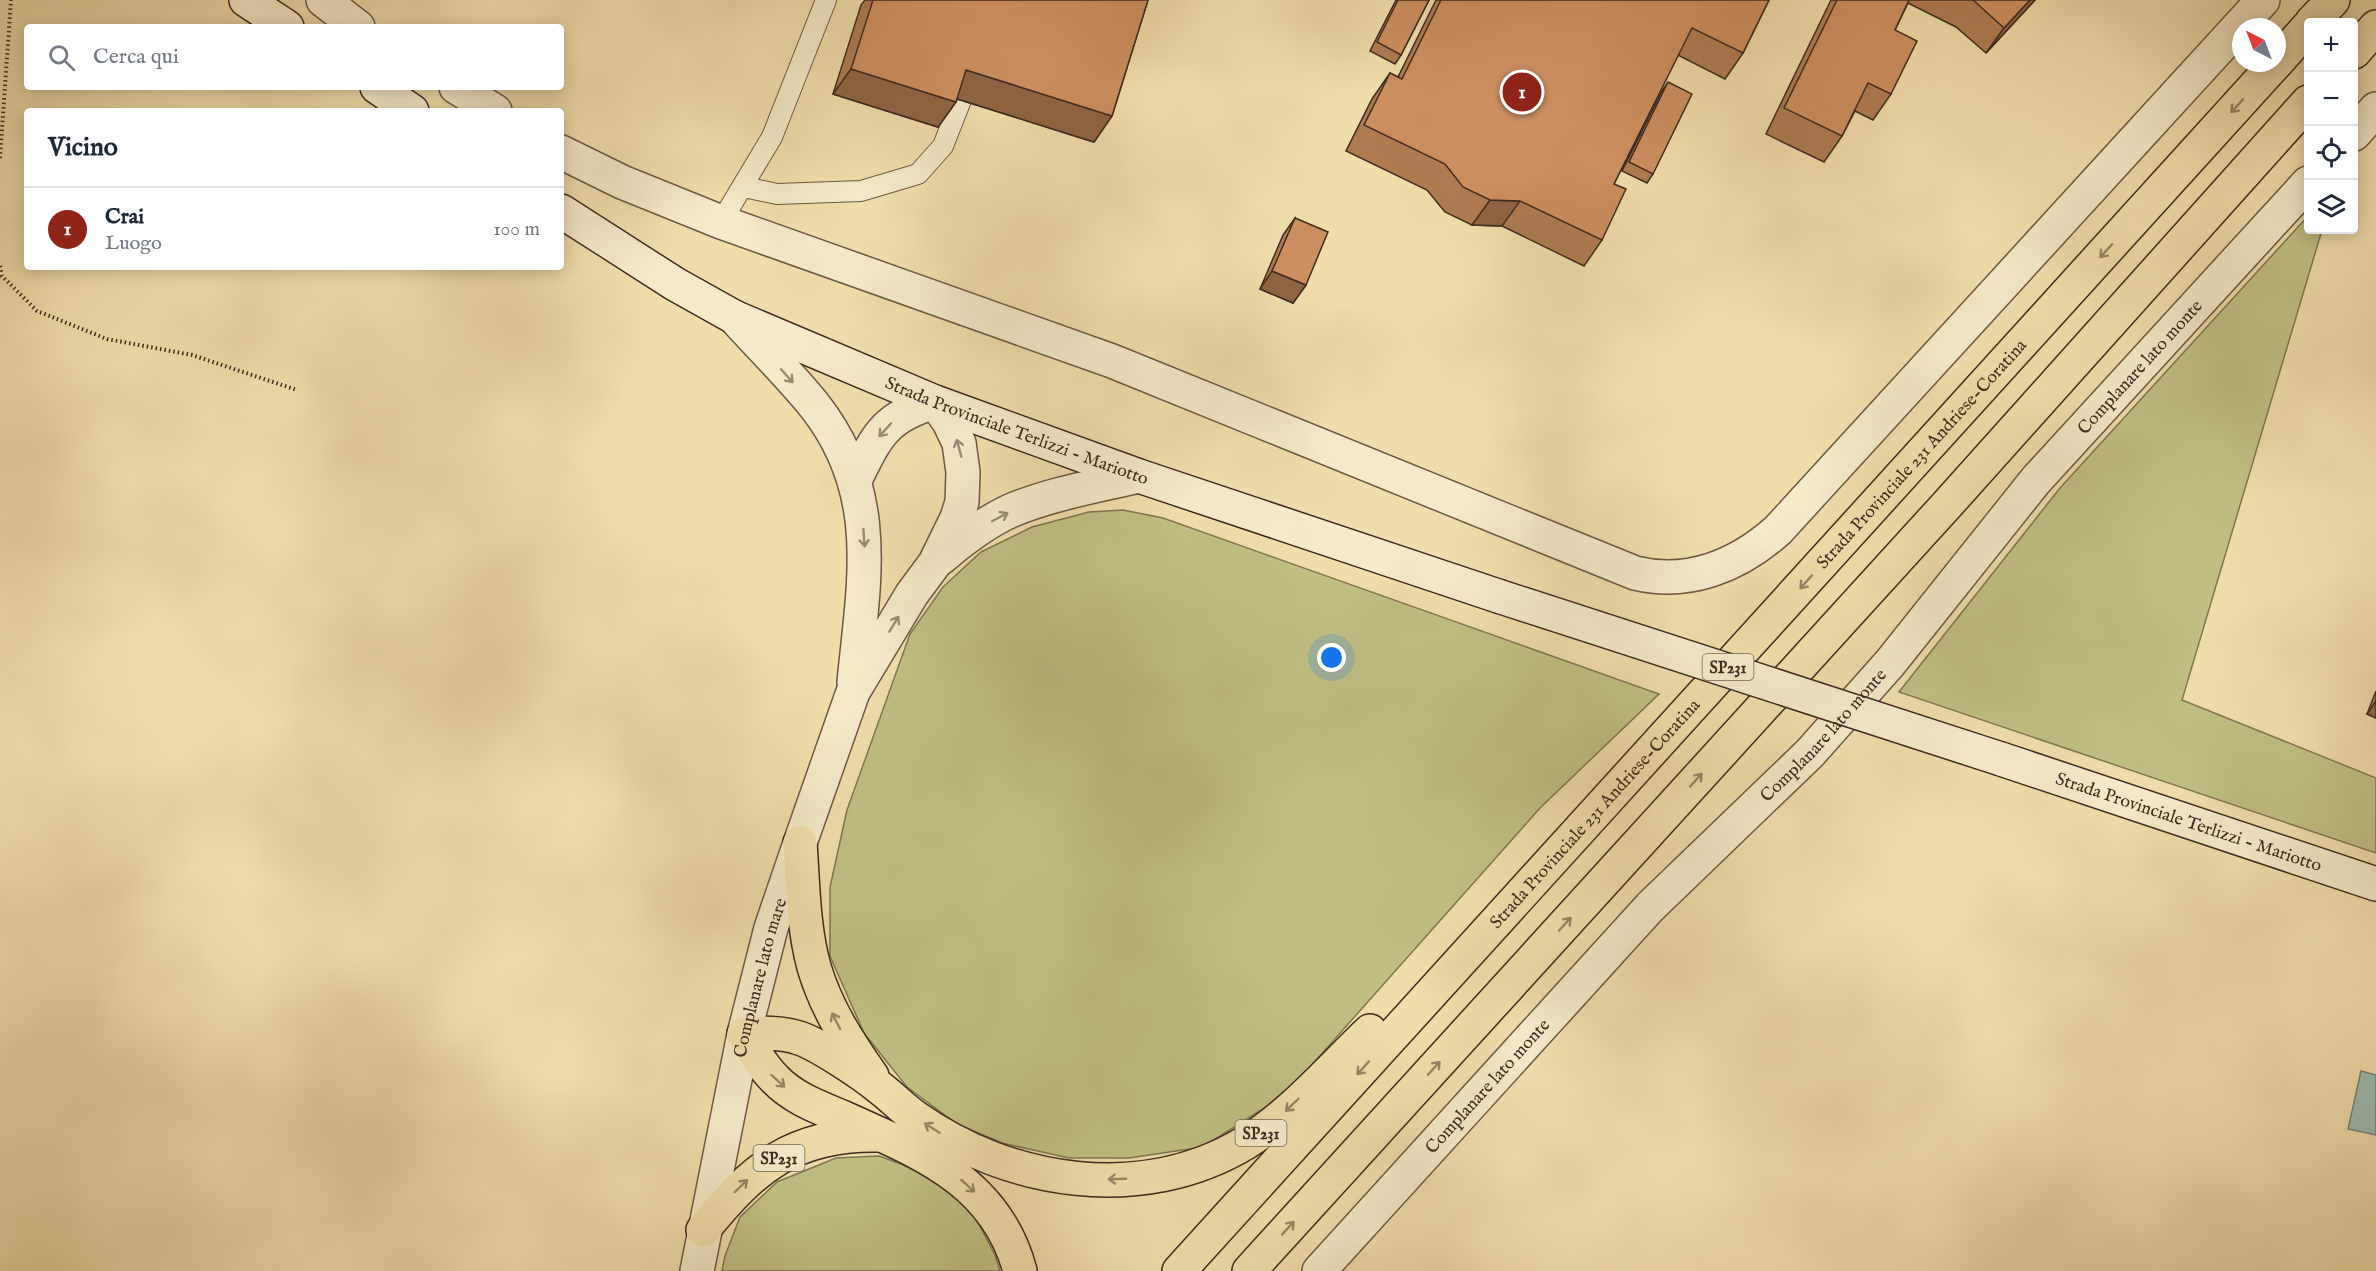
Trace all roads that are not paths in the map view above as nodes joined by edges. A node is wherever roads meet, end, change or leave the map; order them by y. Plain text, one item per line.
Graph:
1 (246, 0) edge
2 (312, 0) edge
3 (323, 0) edge
4 (826, 0) edge
5 (2263, 0) edge
6 (2333, 0) edge
7 (2316, 18) edge
8 (282, 24) edge
9 (322, 24) edge
10 (354, 24) edge
11 (2376, 27) edge
12 (2304, 31) edge
13 (2358, 47) edge
14 (2286, 51) edge
15 (2267, 72) edge
16 (381, 90) edge
17 (461, 90) edge
18 (961, 100) edge
19 (2304, 106) edge
20 (408, 108) edge
21 (490, 108) edge
22 (2376, 109) edge
23 (2358, 129) edge
24 (564, 153) edge
25 (744, 187) junction
26 (2304, 187) edge
27 (564, 213) edge
28 (721, 222) junction
29 (734, 317) junction
30 (935, 402) junction
31 (1139, 476) junction
32 (855, 480) junction
33 (935, 563) junction
34 (853, 692) junction
35 (800, 843) junction
36 (1563, 848) junction
37 (2376, 884) edge
38 (744, 1034) junction
39 (880, 1088) junction
40 (881, 1135) junction
41 (703, 1230) junction
42 (697, 1271) edge
43 (1020, 1271) edge
44 (1179, 1271) edge
45 (1249, 1271) edge
46 (1319, 1271) edge

1 - 8 street
2 - 9 street
3 - 10 street
4 - 25 lane
5 - 28 street
6 - 7 highway
11 - 13 highway
12 - 14 highway, Strada Provinciale 231 Andriese-Coratina / SP231
15 -> 36 highway, Strada Provinciale 231 Andriese-Coratina / SP231
16 - 20 street
17 - 21 street
18 - 25 lane
45 -> 19 highway, SP231
22 - 23 street
24 - 28 street
25 - 28 lane
26 - 46 street, Complanare lato monte
27 - 29 street, Strada Provinciale Terlizzi - Mariotto
29 - 30 street, Strada Provinciale Terlizzi - Mariotto
29 -> 32 street
30 - 31 street, Strada Provinciale Terlizzi - Mariotto
30 -> 32 street
33 -> 30 street
33 -> 31 street
31 - 37 street, Strada Provinciale Terlizzi - Mariotto, bridge
32 -> 34 street
34 -> 33 street
34 - 35 street, Complanare lato mare
35 - 38 street, Complanare lato mare
39 -> 35 highway, SP231
36 -> 39 highway, SP231
36 -> 44 highway, Strada Provinciale 231 Andriese-Coratina / SP231
38 - 39 highway, SP231
38 -> 40 highway, SP231
38 - 41 street, Complanare lato mare
41 -> 40 highway, SP231
40 -> 43 highway, SP231
41 - 42 street, Complanare lato mare

